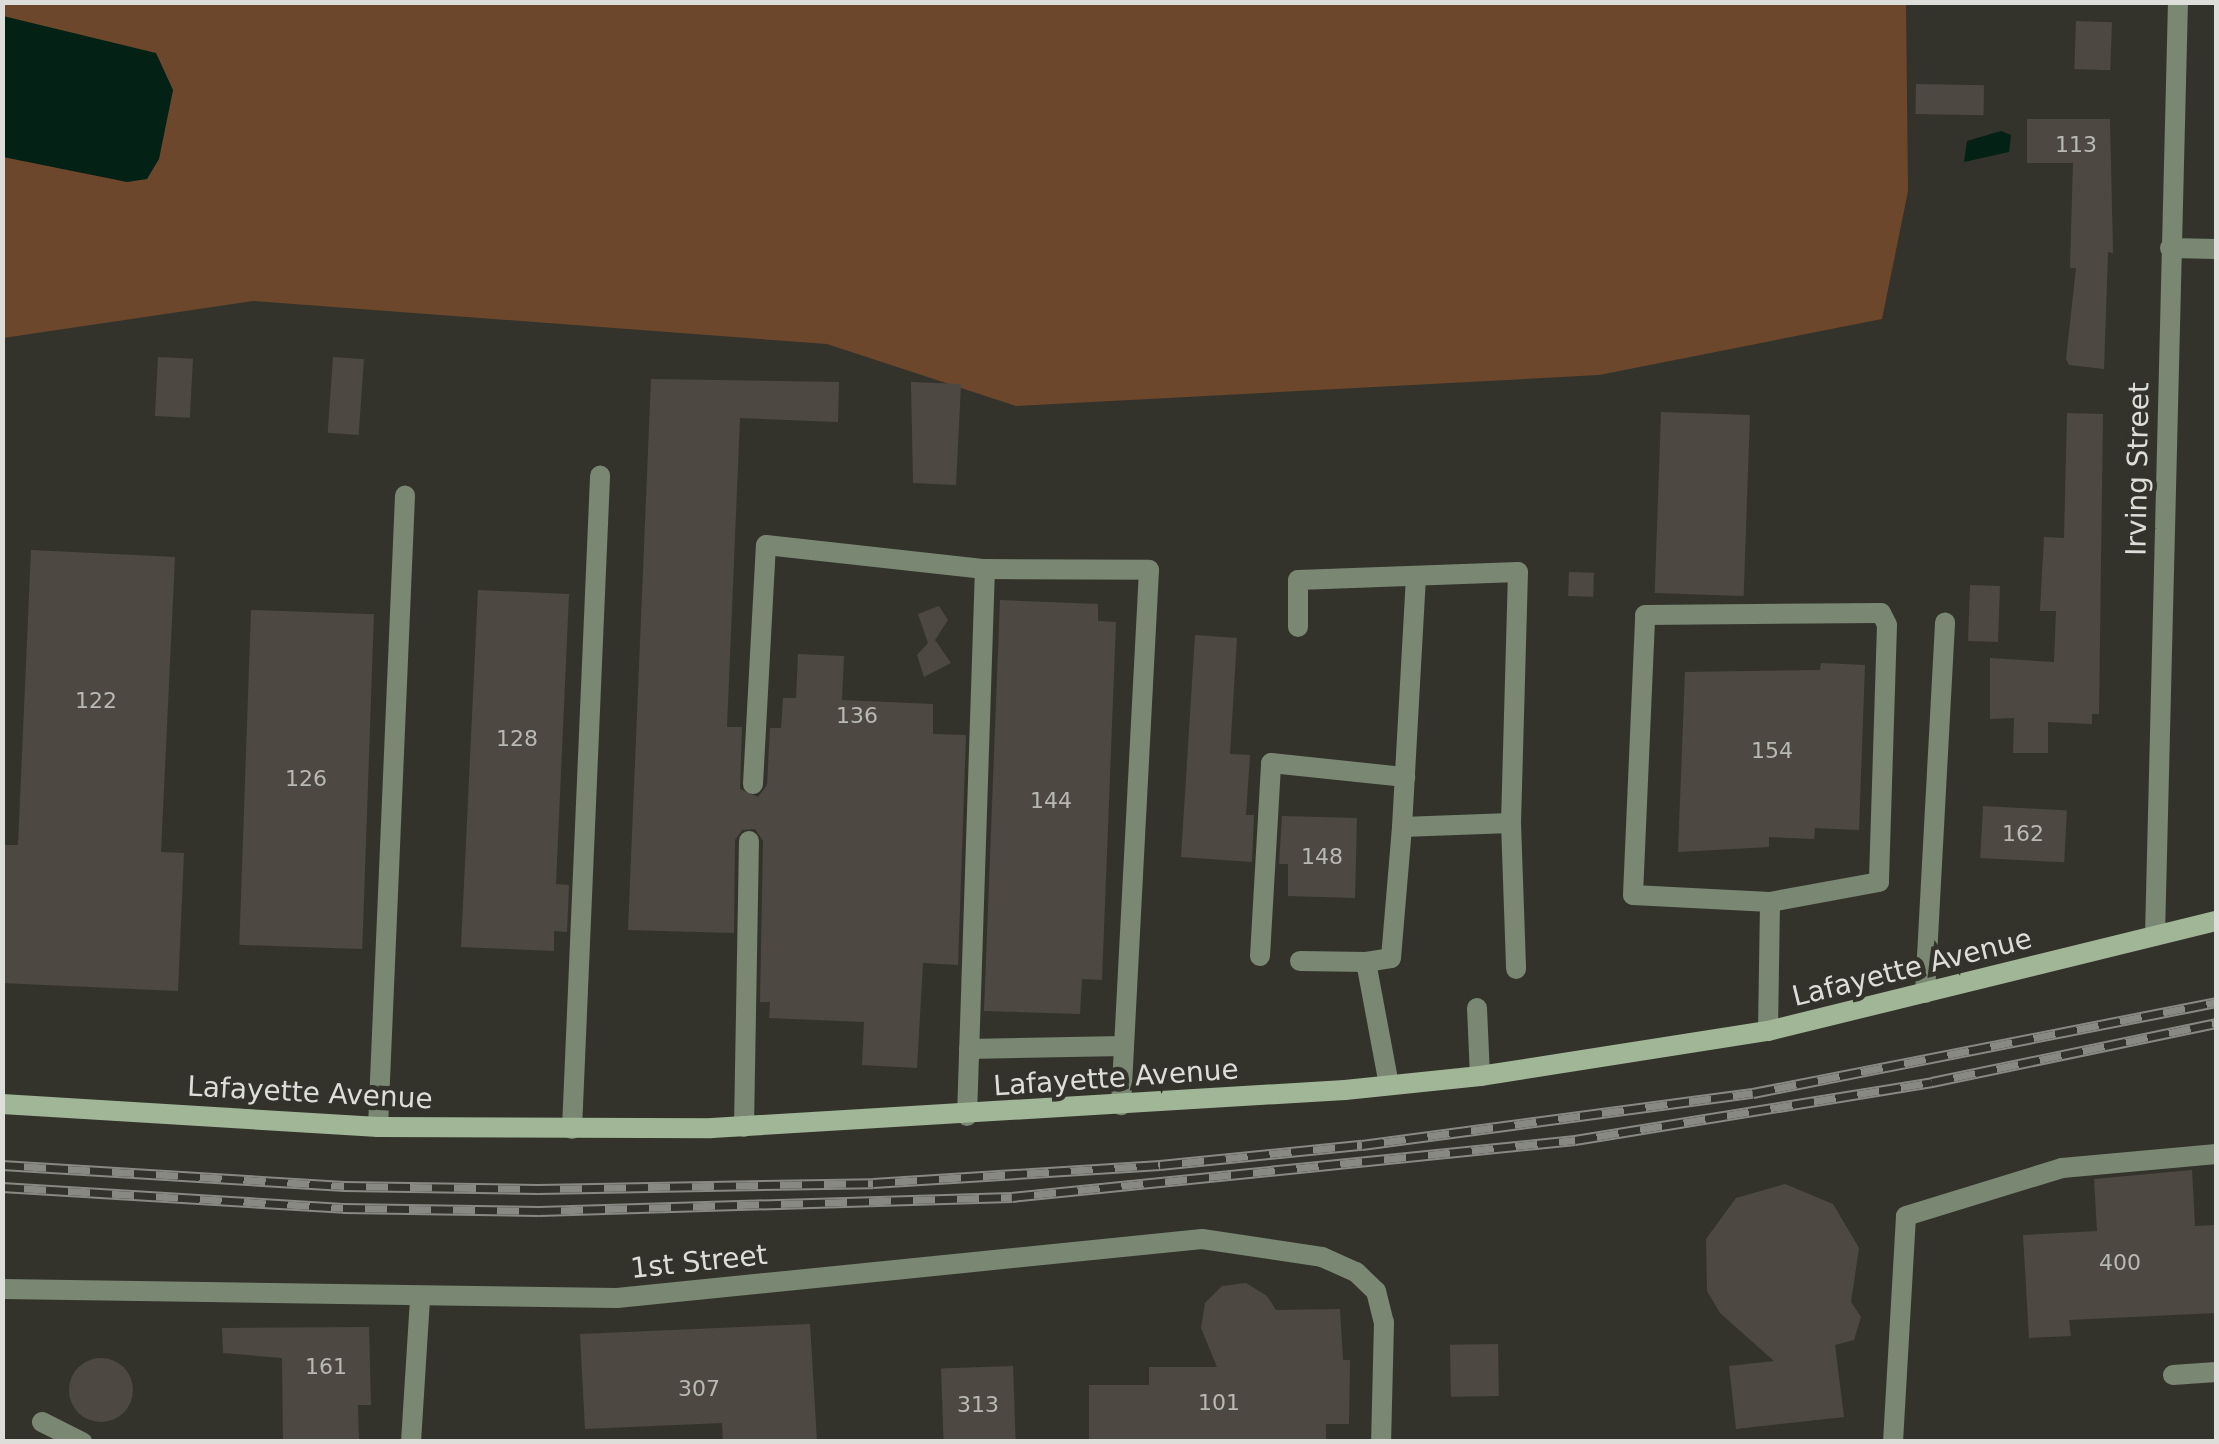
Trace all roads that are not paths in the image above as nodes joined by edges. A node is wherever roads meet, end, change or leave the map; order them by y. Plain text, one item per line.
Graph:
1 (2178, 2) edge
2 (2170, 248) junction
3 (2216, 249) edge
4 (600, 476) dead end
5 (405, 496) dead end
6 (985, 568) junction
7 (1416, 576) junction
8 (1945, 623) dead end
9 (1298, 627) dead end
10 (1404, 778) junction
11 (753, 784) dead end
12 (1511, 823) junction
13 (1402, 827) junction
14 (749, 841) dead end
15 (1770, 902) junction
16 (2216, 921) edge
17 (2155, 936) junction
18 (1260, 956) dead end
19 (1300, 962) dead end
20 (1366, 962) junction
21 (1516, 969) dead end
22 (1926, 993) junction
23 (1477, 1008) dead end
24 (1768, 1031) junction
25 (1124, 1046) junction
26 (968, 1048) junction
27 (1480, 1076) junction
28 (1389, 1086) junction
29 (2, 1104) edge
30 (1121, 1105) junction
31 (966, 1116) junction
32 (378, 1127) junction
33 (744, 1127) junction
34 (572, 1128) junction
35 (2216, 1154) edge
36 (2, 1288) edge
37 (420, 1297) junction
38 (2216, 1372) edge
39 (2173, 1375) dead end
40 (42, 1422) dead end
41 (82, 1442) edge
42 (411, 1442) edge
43 (1381, 1442) edge
44 (1893, 1442) edge

1 - 2 street, Irving Street
2 - 3 street
2 - 17 street, Irving Street
4 - 34 street
5 - 32 street
6 - 11 street
6 - 25 street
6 - 26 street
7 - 9 street
7 - 10 street
7 - 12 street
8 - 22 street
10 - 13 street
10 - 18 street
12 - 13 street
12 - 21 street
13 - 20 street
14 - 33 street
15 - 15 street
15 - 24 street
16 - 17 street, Lafayette Avenue
17 - 22 street, Lafayette Avenue
19 - 20 street
20 - 28 street
22 - 24 street, Lafayette Avenue
23 - 27 street
24 - 27 street, Lafayette Avenue
25 - 26 street
25 - 30 street
26 - 31 street
27 - 28 street, Lafayette Avenue
28 - 30 street, Lafayette Avenue
29 - 32 street, Lafayette Avenue
30 - 31 street, Lafayette Avenue
31 - 33 street, Lafayette Avenue
32 - 34 street, Lafayette Avenue
33 - 34 street, Lafayette Avenue
35 - 44 street
36 - 37 street, 1st Street
37 - 42 street
37 - 43 street, 1st Street
38 - 39 street
40 - 41 street

